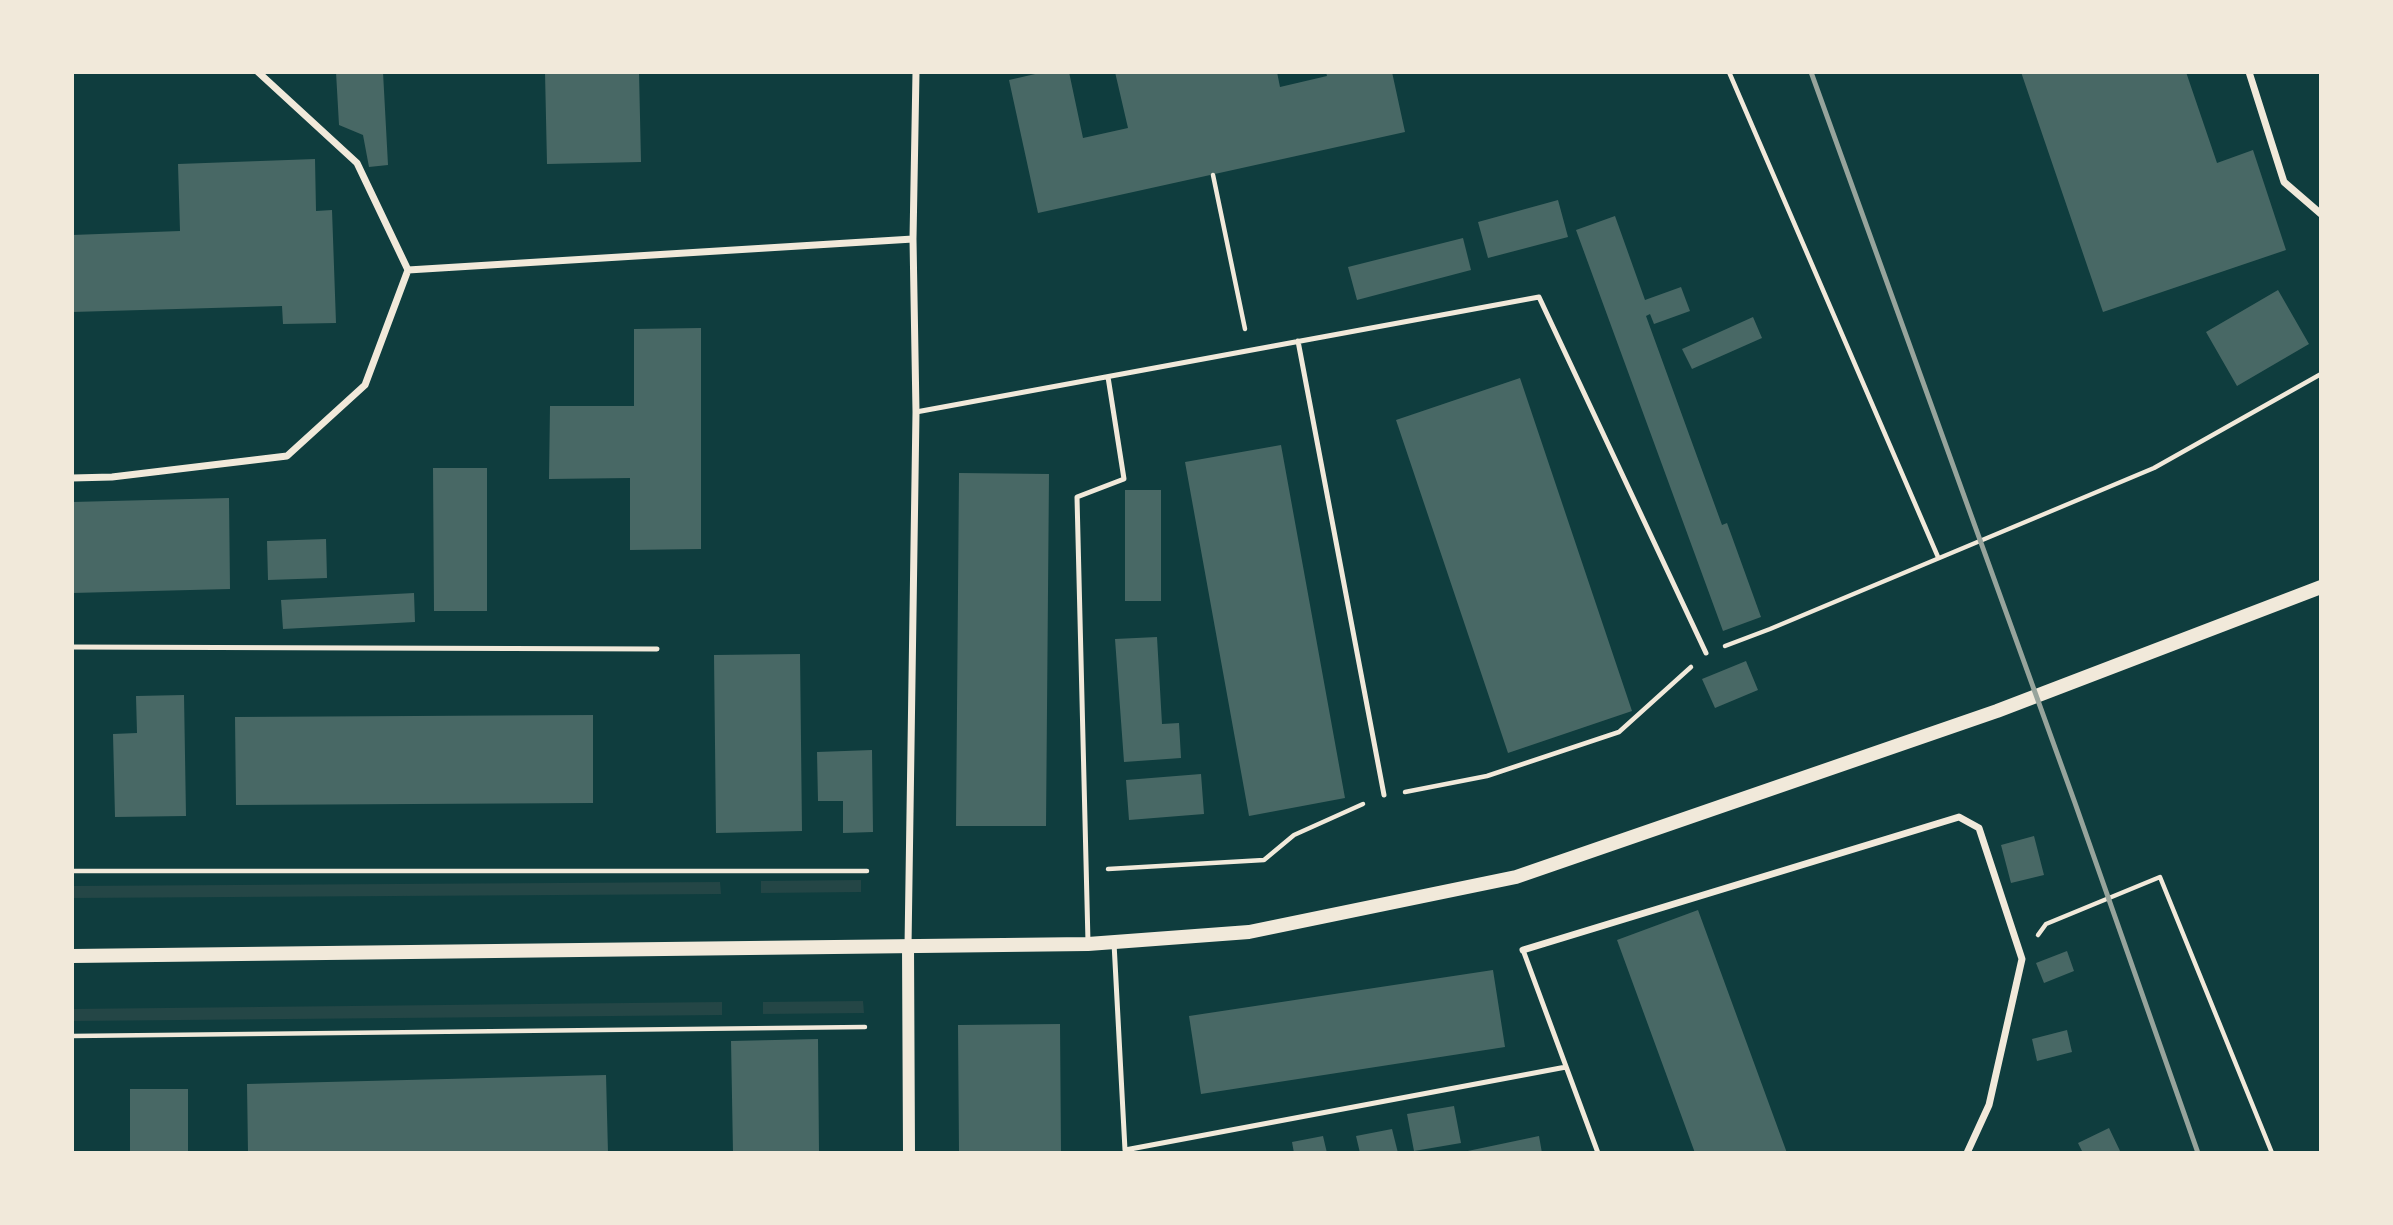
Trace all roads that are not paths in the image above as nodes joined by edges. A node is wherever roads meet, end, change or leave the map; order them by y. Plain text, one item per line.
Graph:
1 (258, 72) edge
2 (916, 72) edge
3 (2249, 72) edge
4 (2321, 214) edge
5 (913, 239) junction
6 (408, 270) junction
7 (1298, 341) junction
8 (1108, 377) junction
9 (916, 412) junction
10 (72, 478) edge
11 (2321, 587) edge
12 (72, 647) edge
13 (657, 649) dead end
14 (1706, 653) road end
15 (1384, 795) dead end
16 (1114, 943) junction
17 (1088, 944) junction
18 (908, 946) junction
19 (1522, 950) joint
20 (72, 956) edge
21 (1566, 1067) junction
22 (1125, 1151) edge
23 (909, 1153) edge
24 (1598, 1153) edge
25 (1967, 1153) edge

1 - 6 street
2 - 5 street
3 - 4 street
5 - 6 street
5 - 9 street
6 - 10 street
7 - 8 lane
7 - 14 lane
7 - 15 lane
8 - 9 lane
8 - 17 lane
9 - 18 street
11 - 16 main road
12 - 13 lane
16 - 17 main road
16 - 22 lane
17 - 18 main road
18 - 20 main road
18 - 23 street
19 - 21 lane
19 - 25 street
21 - 22 lane
21 - 24 lane

